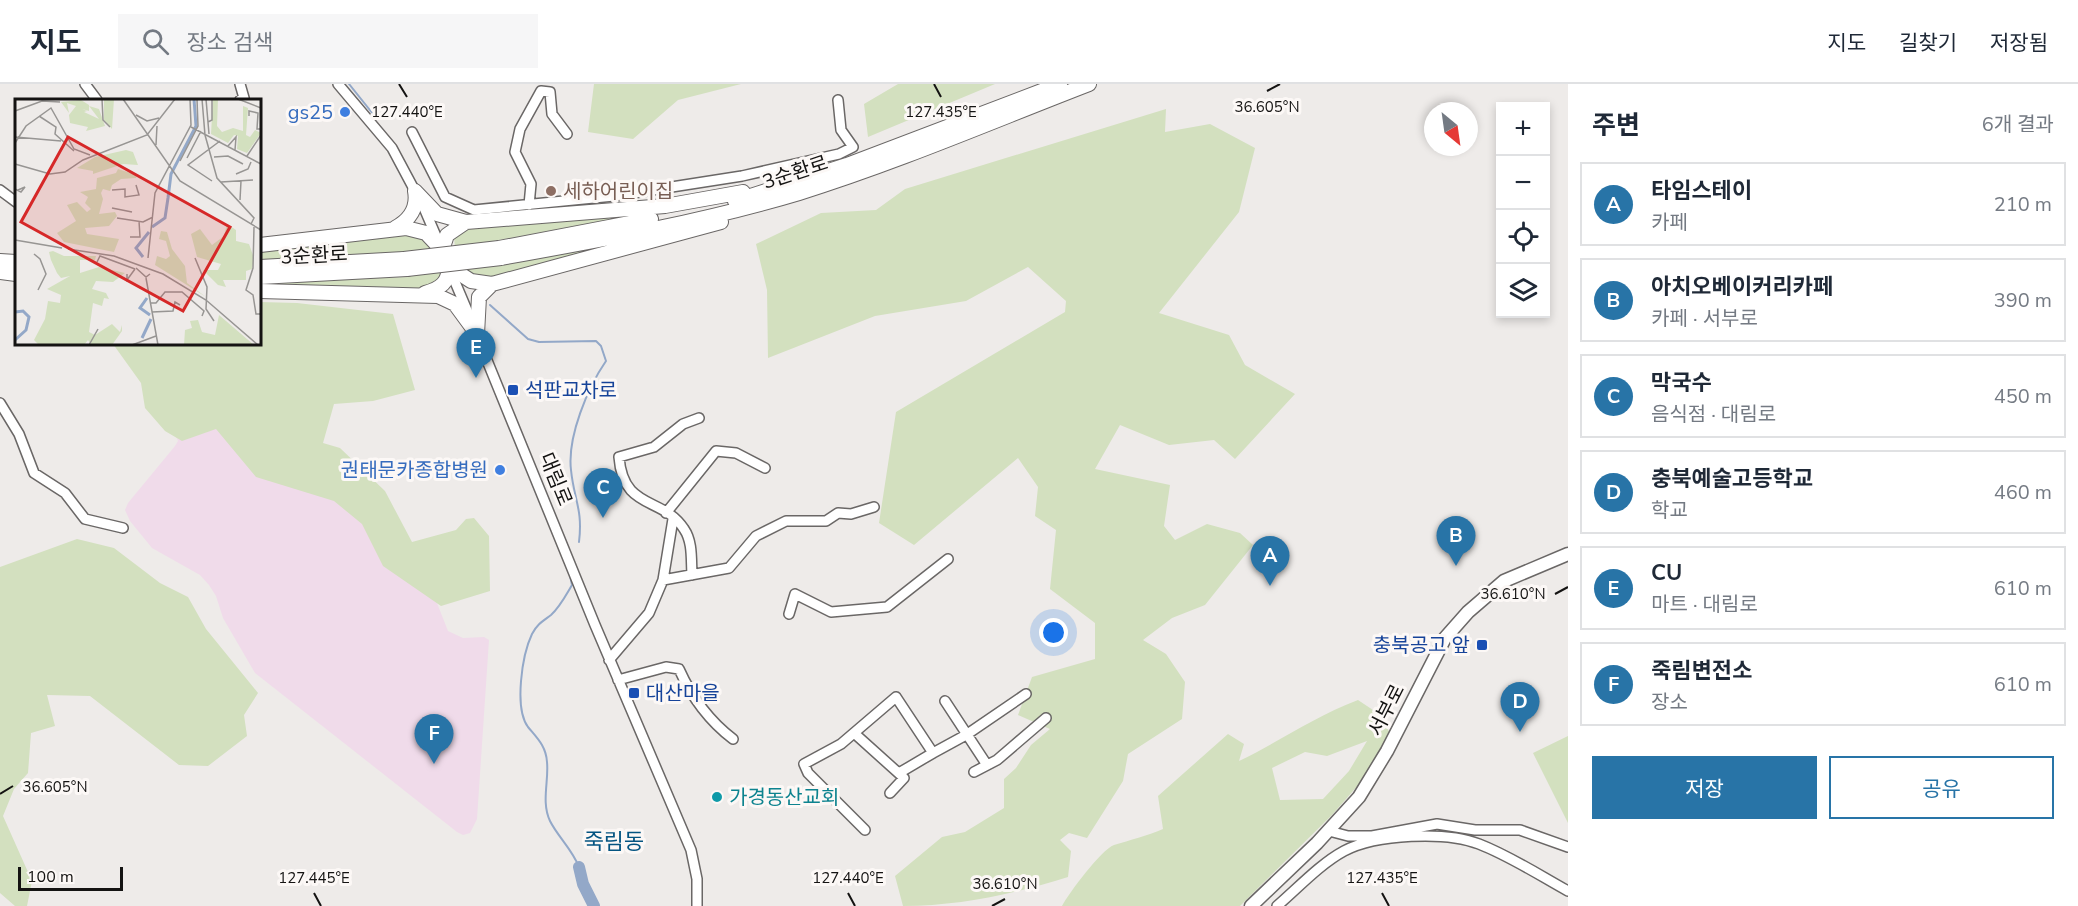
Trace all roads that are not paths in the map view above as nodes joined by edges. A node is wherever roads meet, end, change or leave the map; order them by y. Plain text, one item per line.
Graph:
1 (86, 84) edge
2 (240, 84) edge
3 (338, 84) edge
4 (1060, 84) edge
5 (1089, 84) edge
6 (96, 99) edge
7 (242, 99) edge
8 (838, 100) dead end
9 (412, 132) dead end
10 (567, 134) dead end
11 (821, 174) junction
12 (844, 177) junction
13 (0, 190) edge
14 (415, 190) junction
15 (15, 201) edge
16 (529, 205) junction
17 (466, 222) junction
18 (393, 229) junction
19 (261, 245) edge
20 (442, 250) junction
21 (500, 253) junction
22 (0, 261) edge
23 (15, 262) edge
24 (406, 264) junction
25 (448, 266) junction
26 (261, 267) edge
27 (0, 272) edge
28 (15, 273) edge
29 (261, 277) edge
30 (492, 284) junction
31 (261, 291) edge
32 (421, 294) junction
33 (477, 334) junction
34 (0, 402) edge
35 (699, 418) dead end
36 (765, 468) dead end
37 (874, 507) dead end
38 (670, 516) junction
39 (123, 528) dead end
40 (1568, 554) edge
41 (948, 559) dead end
42 (692, 575) junction
43 (663, 580) junction
44 (789, 614) dead end
45 (609, 660) junction
46 (618, 680) junction
47 (1026, 694) dead end
48 (945, 702) dead end
49 (1046, 718) dead end
50 (854, 733) junction
51 (966, 735) junction
52 (733, 739) dead end
53 (933, 753) junction
54 (987, 765) junction
55 (974, 772) dead end
56 (899, 773) junction
57 (890, 793) dead end
58 (865, 830) dead end
59 (1329, 831) junction
60 (1410, 833) junction
61 (1568, 848) edge
62 (1568, 891) edge
63 (697, 906) edge
64 (1251, 906) edge
65 (1277, 906) edge

1 - 6 street
2 - 7 street
3 - 14 street, 대림로
4 - 11 highway, 3순환로
5 - 12 highway, 3순환로
8 - 16 street
9 - 16 street
10 - 16 street
11 - 17 highway
11 - 21 highway, 3순환로
12 - 21 highway, 3순환로
12 - 30 highway
13 - 15 street
14 - 17 highway
14 - 18 highway
14 - 20 street, 대림로
17 - 20 highway
18 - 19 highway
18 - 20 highway
20 - 25 street, 대림로
21 - 24 highway, bridge
22 - 23 highway
24 - 26 highway, 3순환로
24 - 29 highway, 3순환로
25 - 30 highway
25 - 32 highway
25 - 33 street, 대림로
27 - 28 highway
30 - 33 highway
31 - 32 highway
32 - 33 highway
33 - 45 street, 대림로
34 - 39 street
35 - 38 street
36 - 38 street
37 - 42 street
38 - 42 street
38 - 43 street
40 - 59 main road, 서부로
41 - 44 street
42 - 43 street
43 - 45 street
45 - 46 street, 대림로
46 - 52 street
46 - 63 street, 대림로
47 - 51 street
48 - 51 street
49 - 54 street
50 - 53 street
50 - 56 street
50 - 58 street
51 - 53 street
51 - 54 street
53 - 56 street
54 - 55 street
56 - 57 street
59 - 60 street
59 - 64 main road, 서부로
60 - 61 street
60 - 62 street
60 - 65 street

